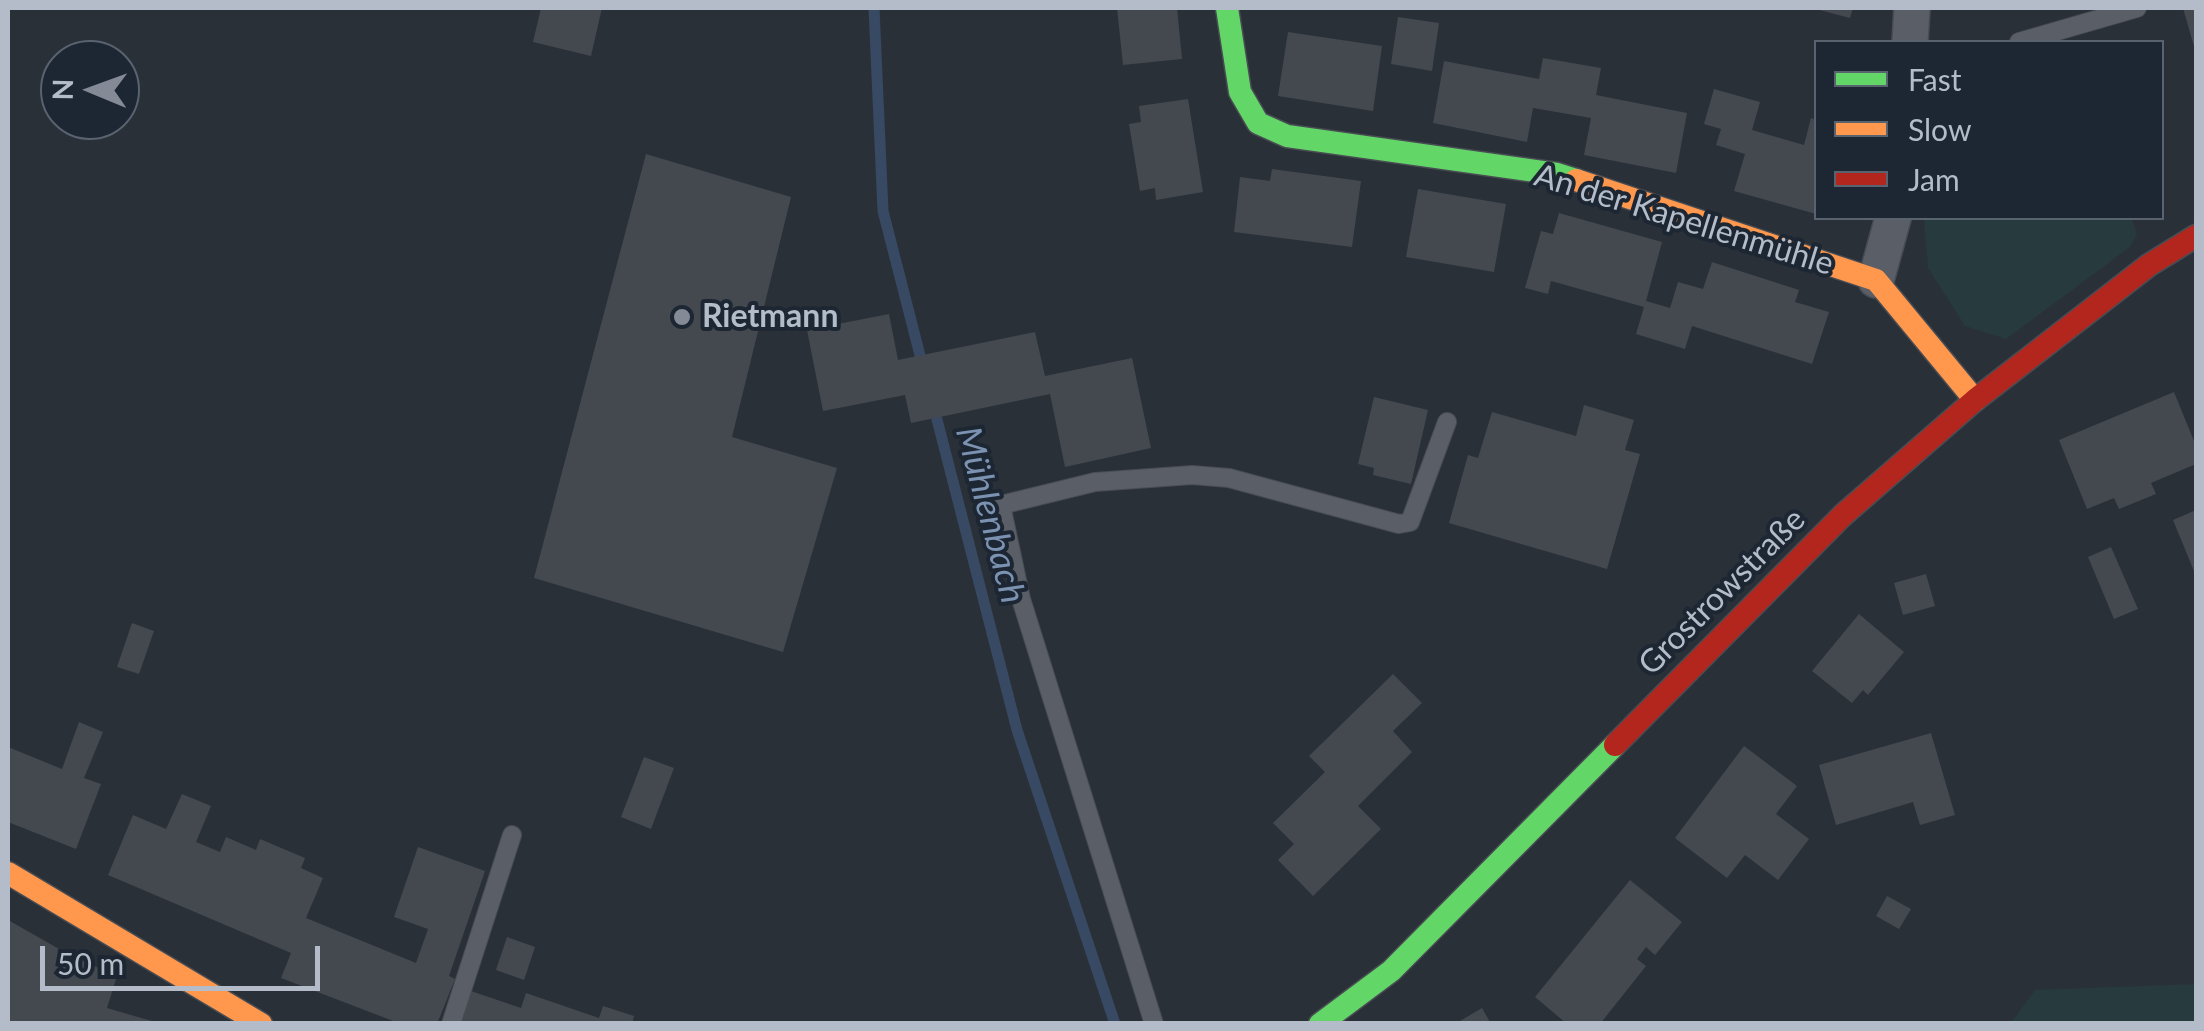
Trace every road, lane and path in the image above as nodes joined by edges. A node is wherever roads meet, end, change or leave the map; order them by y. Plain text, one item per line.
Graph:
1 (1227, 8) edge
2 (1912, 8) edge
3 (2137, 8) edge
4 (1910, 40) edge
5 (2026, 40) edge
6 (1892, 220) edge
7 (2196, 236) edge
8 (1876, 280) junction
9 (1976, 400) junction
10 (1447, 422) dead end
11 (512, 834) dead end
12 (8, 873) edge
13 (261, 1024) edge
14 (452, 1024) edge
15 (1154, 1024) edge
16 (1320, 1024) edge

1 - 8 street, An der Kapellenmühle
2 - 4 street
3 - 5 lane
6 - 8 street, An der Kapellenmühle
7 - 9 street, Grostrowstraße
8 - 9 street, An der Kapellenmühle
9 - 16 street, Grostrowstraße
10 - 15 lane
11 - 14 lane
12 - 13 street

